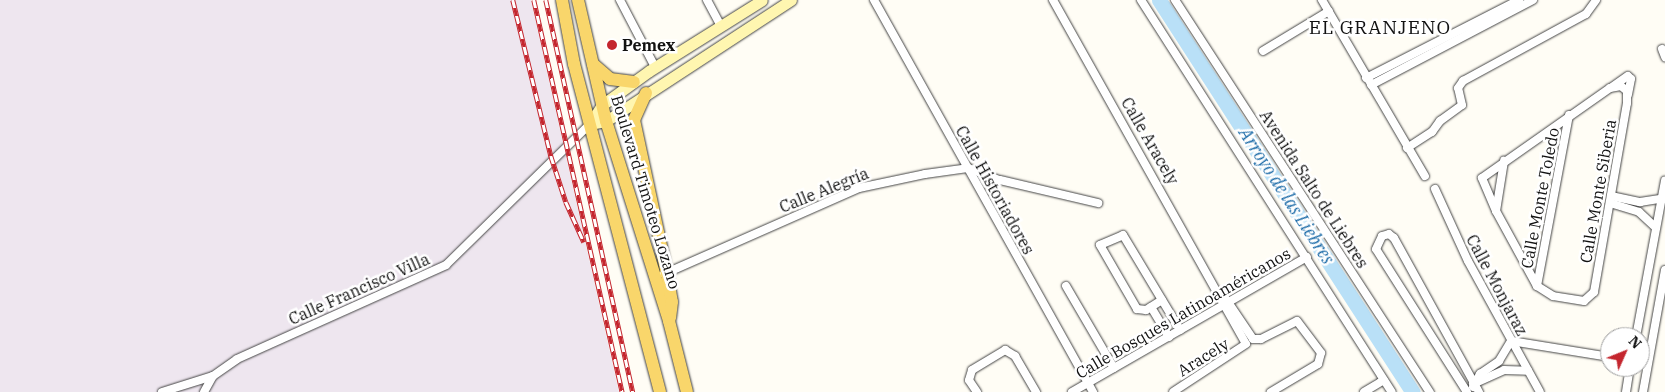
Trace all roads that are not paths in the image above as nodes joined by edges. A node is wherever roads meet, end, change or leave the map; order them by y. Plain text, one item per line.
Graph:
1 (562, 0) edge
2 (578, 0) edge
3 (620, 0) edge
4 (707, 0) edge
5 (762, 0) edge
6 (791, 0) edge
7 (874, 0) edge
8 (1053, 0) edge
9 (1141, 0) edge
10 (1175, 0) edge
11 (1322, 0) edge
12 (1519, 0) edge
13 (1532, 0) edge
14 (1596, 0) edge
15 (1499, 10) junction
16 (1329, 11) junction
17 (1502, 18) junction
18 (721, 26) junction
19 (1662, 49) dead end
20 (1263, 52) dead end
21 (1665, 57) edge
22 (593, 64) junction
23 (655, 67) junction
24 (1369, 81) junction
25 (634, 82) junction
26 (1610, 88) junction
27 (646, 93) junction
28 (1628, 95) junction
29 (602, 106) junction
30 (1569, 115) junction
31 (606, 121) junction
32 (590, 124) junction
33 (1408, 148) junction
34 (1504, 162) junction
35 (968, 168) junction
36 (1425, 176) dead end
37 (1665, 181) edge
38 (1435, 189) dead end
39 (1663, 198) edge
40 (1610, 200) junction
41 (1098, 204) dead end
42 (1496, 211) junction
43 (1656, 228) junction
44 (1307, 257) junction
45 (1665, 270) edge
46 (661, 275) junction
47 (1664, 280) edge
48 (1066, 286) dead end
49 (1538, 286) junction
50 (1645, 290) junction
51 (1660, 296) junction
52 (1162, 300) junction
53 (1227, 304) junction
54 (1151, 307) junction
55 (1638, 327) edge
56 (1180, 330) junction
57 (1169, 337) junction
58 (1510, 340) junction
59 (1600, 355) edge
60 (1499, 361) junction
61 (1114, 368) junction
62 (1504, 370) junction
63 (1528, 372) junction
64 (212, 376) junction
65 (1628, 377) edge
66 (1384, 380) junction
67 (1460, 380) junction
68 (1088, 383) junction
69 (1472, 388) edge
70 (162, 392) edge
71 (204, 392) edge
72 (660, 392) edge
73 (687, 392) edge
74 (977, 392) edge
75 (1036, 392) edge
76 (1072, 392) edge
77 (1094, 392) edge
78 (1173, 392) edge
79 (1271, 392) edge
80 (1364, 392) edge
81 (1392, 392) edge
82 (1430, 392) edge
83 (1467, 392) edge
84 (1479, 392) edge
85 (1540, 392) edge
86 (1626, 392) edge
87 (1643, 392) edge

1 - 32 main road, Boulevard Timoteo Lozano
2 - 22 main road, Boulevard Timoteo Lozano
3 - 23 street
4 - 18 street
5 - 18 main road
6 - 27 main road
7 - 35 street, Calle Historiadores
8 - 53 street, Calle Aracely
9 - 44 street
10 - 82 street, Avenida Salto de Liebres
11 - 16 street
12 - 15 street
13 - 17 street
14 - 33 street
15 - 17 street
15 - 24 street
16 - 20 street
16 - 24 street
17 - 24 street
18 - 23 main road
19 - 21 street
22 - 25 main road
22 - 29 main road, Boulevard Timoteo Lozano
23 - 25 main road
24 - 33 street
25 - 29 main road
26 - 28 street
26 - 28 street, Calle Monte Siberia
26 - 30 street, Calle Monte Siberia
27 - 31 main road
27 - 46 main road
28 - 40 street, Calle Monte Siberia
29 - 31 main road, Boulevard Timoteo Lozano
29 - 32 main road
30 - 34 street, Calle Monte Siberia
30 - 49 street, Calle Monte Toledo
31 - 32 main road
31 - 46 main road, Boulevard Timoteo Lozano
32 - 64 street, Calle Francisco Villa
32 - 72 main road, Boulevard Timoteo Lozano
33 - 36 street
34 - 42 street
34 - 42 street, Calle Monte Siberia
35 - 41 street
35 - 46 street, Calle Alegría
35 - 68 street, Calle Historiadores
37 - 39 street
38 - 58 street, Calle Monjaraz
39 - 40 street
39 - 43 street
40 - 43 street
40 - 49 street, Calle Monte Siberia
42 - 49 street, Calle Monte Siberia
43 - 50 street
44 - 53 street, Calle Bosques Latinoaméricanos
44 - 66 street
45 - 47 street
46 - 73 main road, Boulevard Timoteo Lozano
47 - 51 street
48 - 61 street
50 - 51 street
50 - 55 street
51 - 87 street
52 - 54 street
52 - 54 street
52 - 56 street
53 - 56 street, Calle Bosques Latinoaméricanos
53 - 78 street, Aracely
53 - 79 street, Aracely
54 - 57 street
56 - 57 street, Calle Bosques Latinoaméricanos
57 - 61 street, Calle Bosques Latinoaméricanos
58 - 59 street
58 - 60 street
58 - 63 street, Calle Monjaraz
60 - 62 street
60 - 69 street
61 - 68 street, Calle Bosques Latinoaméricanos
62 - 63 street
62 - 69 street
63 - 85 street, Calle Monjaraz
64 - 70 street
64 - 71 street
65 - 86 street
66 - 80 street
66 - 81 street
67 - 69 street
67 - 69 street
67 - 83 street
68 - 76 street, Calle Bosques Latinoaméricanos
68 - 77 street, Calle Historiadores
69 - 84 street
74 - 75 street

